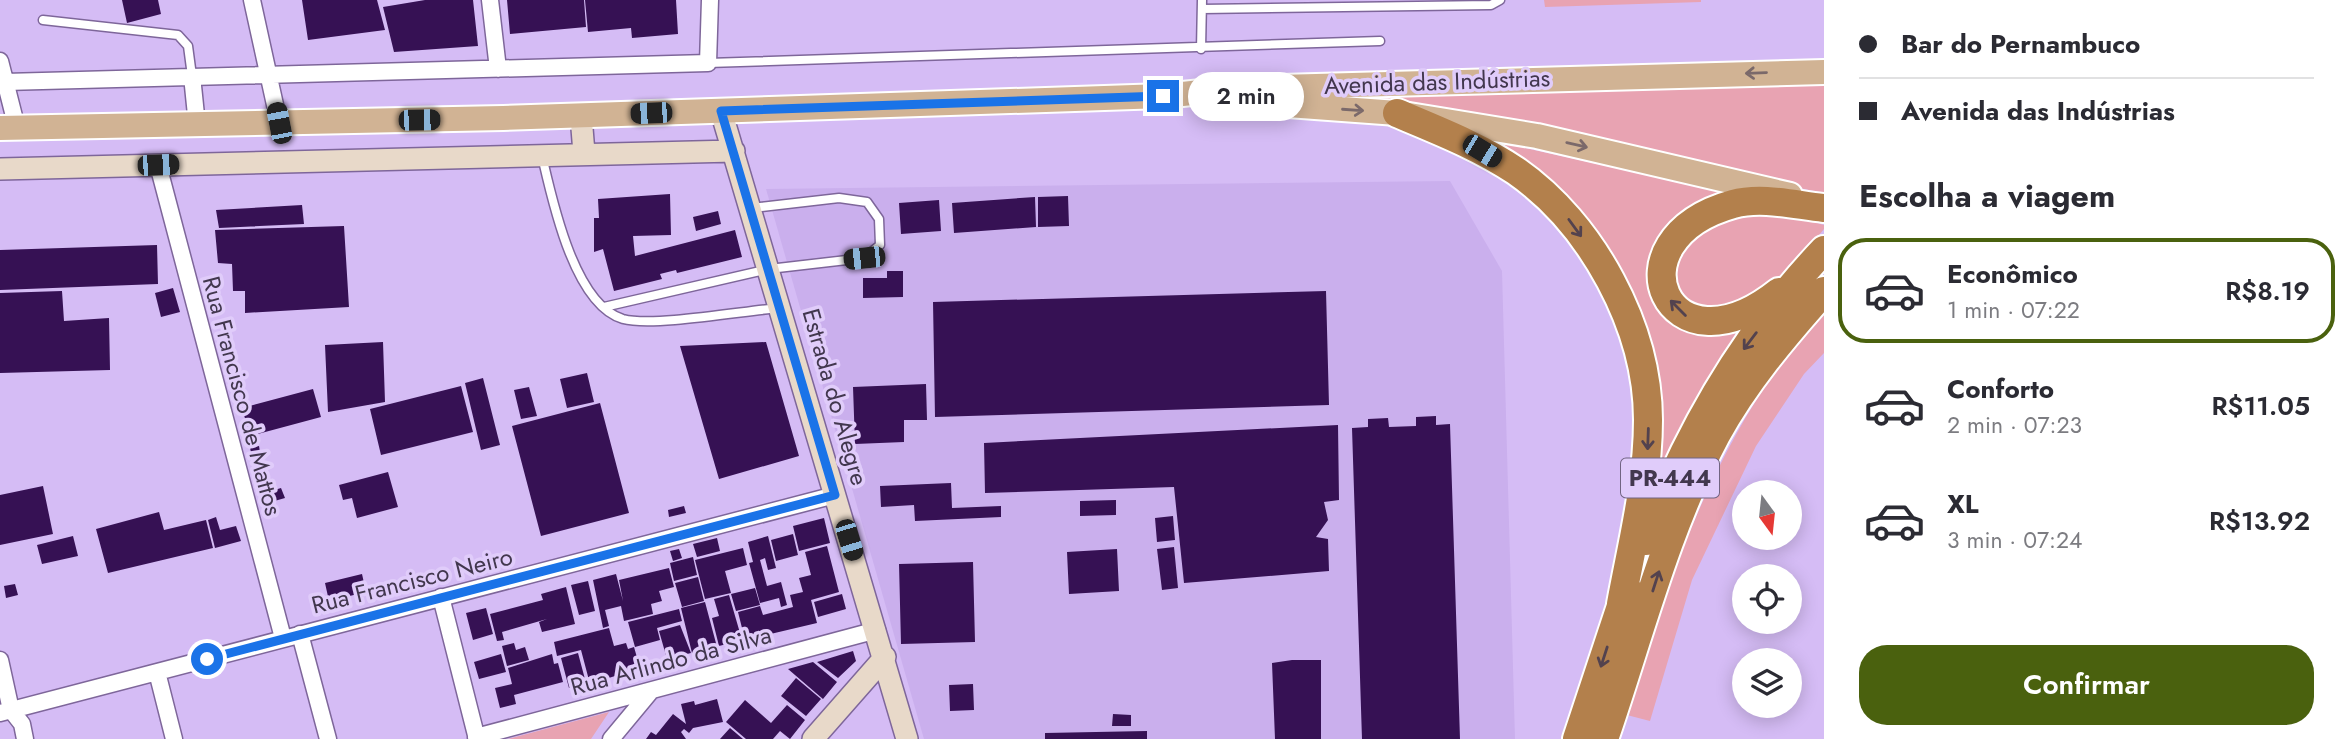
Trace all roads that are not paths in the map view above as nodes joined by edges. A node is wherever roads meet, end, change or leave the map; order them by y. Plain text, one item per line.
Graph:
1 (251, 0) edge
2 (490, 0) edge
3 (710, 0) edge
4 (1500, 0) edge
5 (1202, 4) edge
6 (43, 20) dead end
7 (1380, 41) dead end
8 (1201, 49) junction
9 (0, 61) edge
10 (708, 63) junction
11 (498, 69) junction
12 (1824, 72) edge
13 (270, 73) junction
14 (192, 76) junction
15 (2, 82) edge
16 (1163, 96) junction
17 (721, 111) junction
18 (1397, 113) junction
19 (581, 116) junction
20 (279, 123) junction
21 (197, 124) junction
22 (8, 128) edge
23 (734, 151) junction
24 (584, 153) junction
25 (541, 155) junction
26 (158, 165) junction
27 (0, 169) edge
28 (1824, 202) edge
29 (751, 208) junction
30 (1824, 208) edge
31 (1824, 250) edge
32 (769, 269) junction
33 (1801, 274) junction
34 (1824, 291) edge
35 (604, 307) junction
36 (782, 307) junction
37 (835, 495) junction
38 (442, 597) junction
39 (1621, 604) junction
40 (877, 630) junction
41 (300, 634) junction
42 (283, 638) junction
43 (885, 657) junction
44 (0, 660) edge
45 (157, 672) junction
46 (651, 691) junction
47 (5, 711) edge
48 (477, 738) edge
49 (25, 739) edge
50 (174, 739) edge
51 (328, 739) edge
52 (611, 739) edge
53 (813, 739) edge
54 (908, 739) edge
55 (1577, 739) edge
56 (1604, 739) edge

1 - 13 street
2 - 11 street
3 - 10 street
4 - 5 lane
5 - 8 lane
6 - 14 lane
7 - 8 lane
8 - 10 lane
9 - 15 street
10 - 11 street
11 - 13 street
12 -> 16 main road, Avenida das Indústrias
13 - 14 street
13 - 20 street
14 - 15 street
14 - 21 street
15 - 22 street
16 - 17 main road, Avenida das Indústrias
16 -> 18 main road
17 - 19 main road, Avenida das Indústrias
17 - 23 street, Estrada do Alegre
18 -> 28 main road
18 -> 39 highway
19 - 20 main road, Avenida das Indústrias
19 - 24 street
20 - 21 main road, Avenida das Indústrias
21 - 22 main road, Avenida das Indústrias
23 - 24 street
23 - 29 street, Estrada do Alegre
24 - 25 street
25 - 26 street
25 - 35 lane
26 - 27 street
26 - 42 street, Rua Francisco de Mattos
29 - 32 street, Estrada do Alegre
29 - 32 lane
33 -> 30 highway
31 - 33 highway, PR-444
32 - 35 lane
32 - 36 street, Estrada do Alegre
33 -> 39 highway, PR-444
56 -> 34 highway, PR-444
35 - 36 lane
36 - 37 street, Estrada do Alegre
37 - 38 street, Rua Francisco Neiro
37 - 40 street, Estrada do Alegre
38 - 41 street, Rua Francisco Neiro
38 - 48 street
39 -> 55 highway, PR-444
40 - 43 street, Estrada do Alegre
40 - 46 street, Rua Arlindo da Silva
41 - 42 street, Rua Francisco Neiro
41 - 51 street
42 - 45 street, Rua Francisco Neiro
43 - 53 street
43 - 54 street, Estrada do Alegre
44 - 47 street
45 - 47 street, Rua Francisco Neiro
45 - 50 street
46 - 48 street, Rua Arlindo da Silva
46 - 52 street
47 - 49 street

